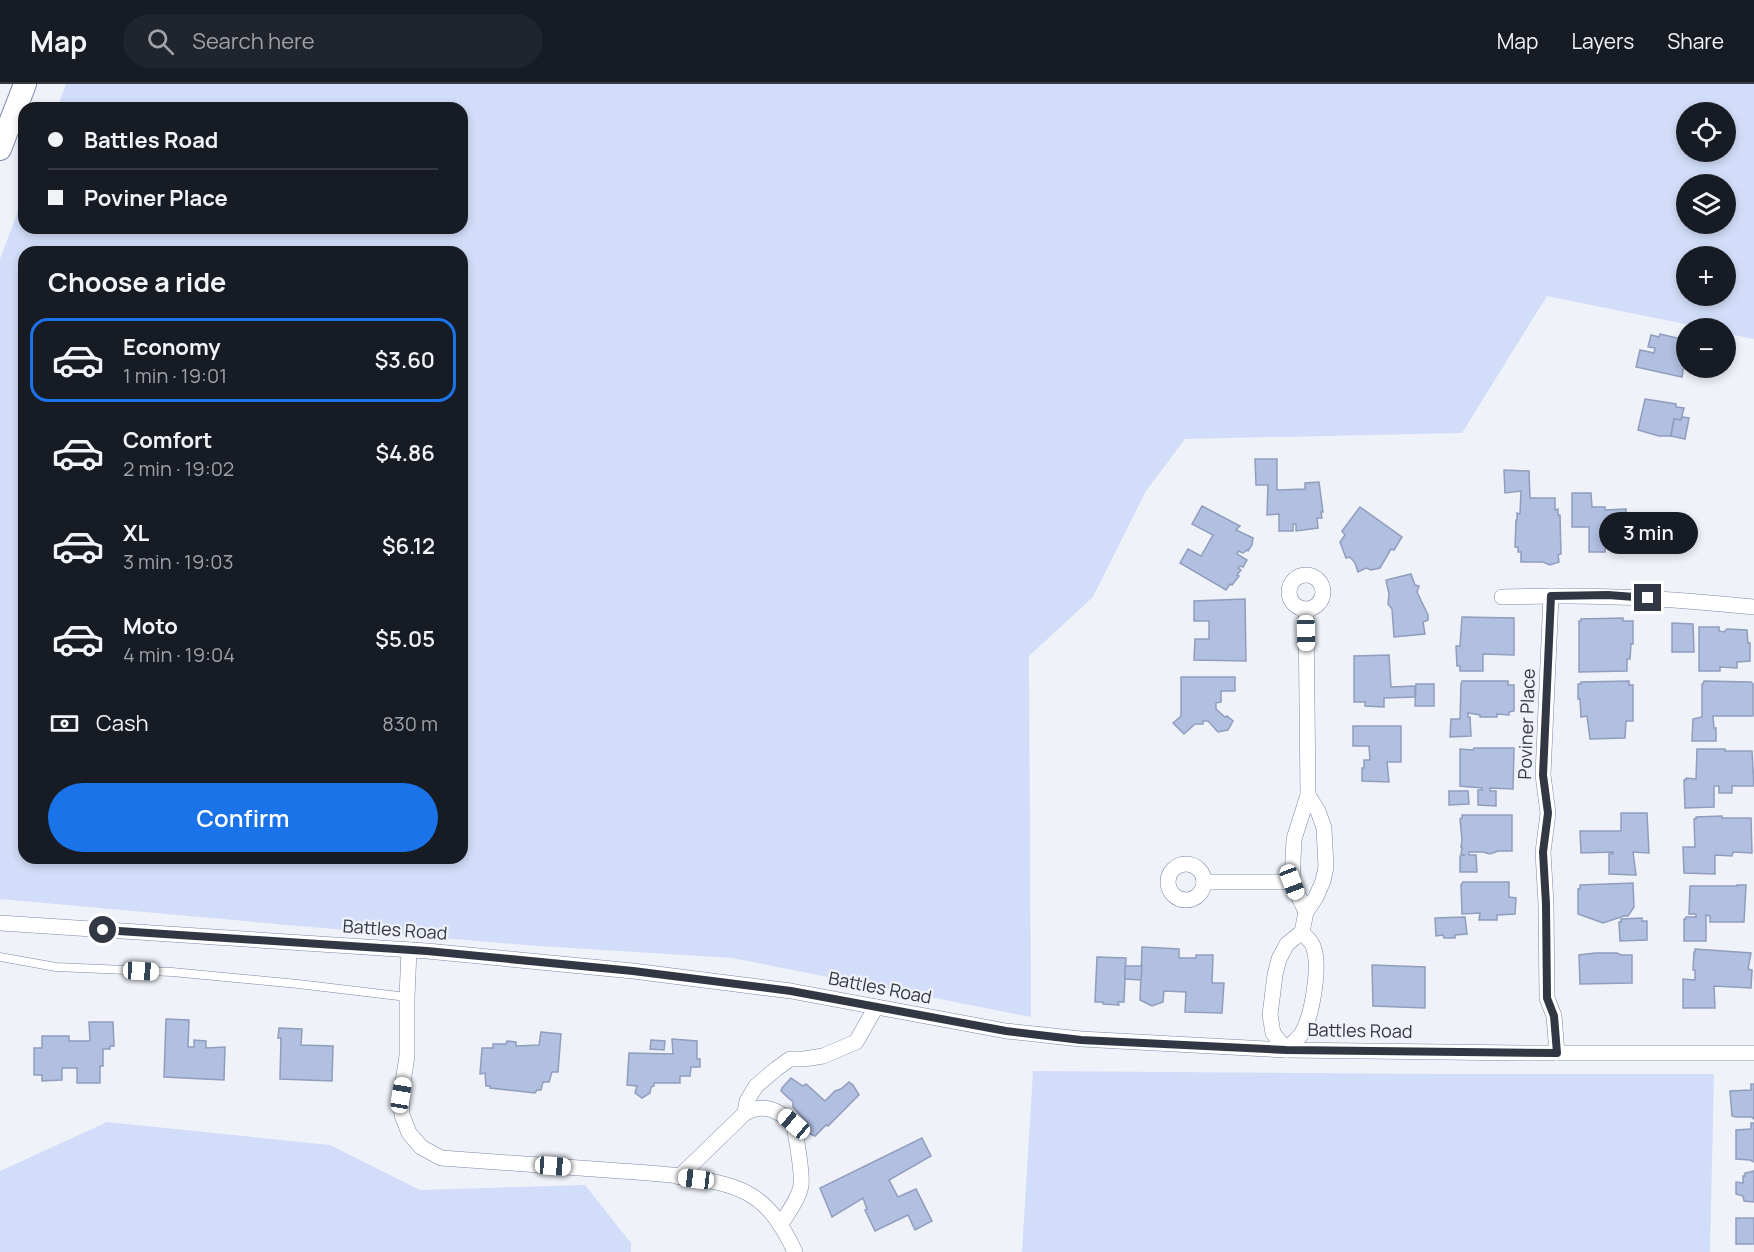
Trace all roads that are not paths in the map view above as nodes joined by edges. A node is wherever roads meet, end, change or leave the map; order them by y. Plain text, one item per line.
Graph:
1 (25, 84) edge
2 (18, 102) edge
3 (18, 102) edge
4 (0, 149) edge
5 (1551, 596) junction
6 (1502, 597) dead end
7 (1754, 607) edge
8 (1306, 609) dead end
9 (1308, 795) junction
10 (1204, 882) dead end
11 (1292, 882) junction
12 (1306, 912) junction
13 (0, 924) edge
14 (1302, 932) junction
15 (409, 950) junction
16 (0, 957) edge
17 (407, 997) junction
18 (876, 1007) junction
19 (1286, 1050) junction
20 (1557, 1053) junction
21 (1754, 1053) edge
22 (745, 1113) junction
23 (679, 1177) junction
24 (780, 1225) junction
25 (795, 1252) edge

1 - 2 main road
3 - 4 main road
5 - 6 street
5 - 7 street
5 - 20 street, Poviner Place
8 - 9 street
9 - 11 street
9 - 12 street
10 - 11 street
11 - 12 street
12 - 14 street
13 - 15 street, Battles Road
14 - 19 street
14 - 19 street
15 - 17 street
15 - 18 street, Battles Road
16 - 17 lane
17 - 23 street
18 - 19 street, Battles Road
18 - 22 street
19 - 20 street, Battles Road
20 - 21 street, Battles Road
22 - 23 street
22 - 24 street
23 - 24 street
24 - 25 street

